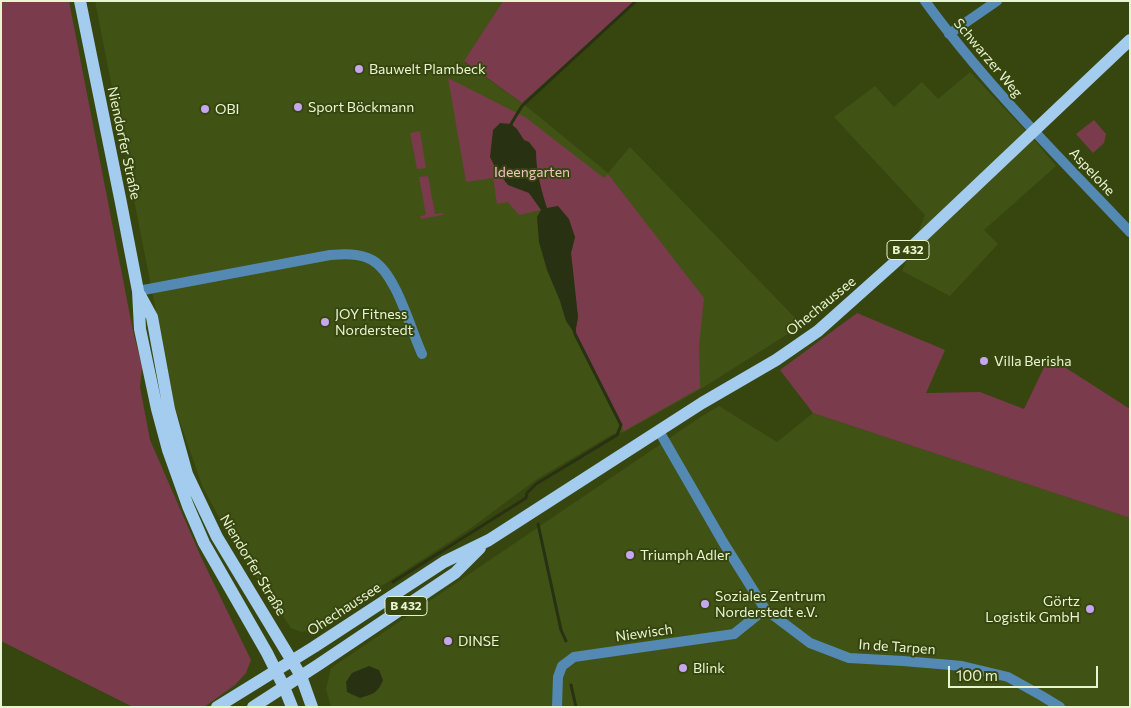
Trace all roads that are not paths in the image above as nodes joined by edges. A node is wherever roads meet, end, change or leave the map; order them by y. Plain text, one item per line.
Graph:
1 (80, 1) edge
2 (925, 1) edge
3 (998, 1) edge
4 (949, 34) junction
5 (1130, 40) edge
6 (1034, 130) junction
7 (1130, 232) edge
8 (138, 291) junction
9 (422, 354) dead end
10 (658, 431) junction
11 (489, 540) junction
12 (765, 609) junction
13 (292, 660) junction
14 (276, 670) junction
15 (302, 676) junction
16 (284, 687) junction
17 (217, 707) edge
18 (253, 707) edge
19 (292, 707) edge
20 (312, 707) edge
21 (556, 707) edge
22 (1060, 707) edge

1 - 8 main road, Niendorfer Straße
2 - 4 street, Schwarzer Weg
3 - 4 street
4 - 6 street, Schwarzer Weg
5 - 6 main road, Ohechaussee / B 432
6 - 7 street, Aspelohe
6 - 10 main road, Ohechaussee / B 432
8 - 9 street
8 - 13 main road, Niendorfer Straße
8 - 14 main road, Niendorfer Straße
10 - 11 main road, Ohechaussee / B 432
10 - 12 street, In de Tarpen
11 - 13 main road, Ohechaussee / B 432
11 - 15 main road, Ohechaussee / B 432
12 - 21 street, Niewisch
12 - 22 street, In de Tarpen
13 - 14 main road, Ohechaussee / B 432
13 - 15 main road, Niendorfer Straße
14 - 16 main road, Niendorfer Straße
14 - 17 main road, Ohechaussee / B 432
15 - 16 main road, Ohechaussee / B 432
15 - 20 main road, Niendorfer Straße
16 - 18 main road, Ohechaussee / B 432
16 - 19 main road, Niendorfer Straße

